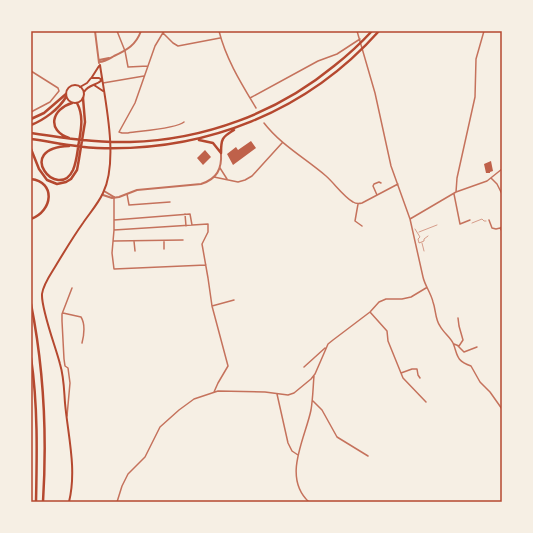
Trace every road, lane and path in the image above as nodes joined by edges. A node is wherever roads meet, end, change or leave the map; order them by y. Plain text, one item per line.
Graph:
1 (95, 31) edge
2 (117, 31) edge
3 (141, 31) edge
4 (219, 31) edge
5 (357, 31) edge
6 (372, 31) edge
7 (379, 31) edge
8 (484, 31) edge
9 (164, 32) edge
10 (220, 38) junction
11 (360, 39) junction
12 (126, 51) junction
13 (98, 54) junction
14 (106, 60) junction
15 (99, 62) junction
16 (148, 66) junction
17 (100, 69) junction
18 (31, 71) edge
19 (144, 76) junction
20 (92, 78) junction
21 (102, 81) junction
22 (94, 85) junction
23 (80, 87) junction
24 (84, 92) junction
25 (104, 92) junction
26 (66, 96) junction
27 (83, 98) junction
28 (250, 98) junction
29 (72, 103) junction
30 (77, 103) junction
31 (256, 108) dead end
32 (31, 112) edge
33 (31, 119) edge
34 (184, 122) dead end
35 (264, 123) dead end
36 (31, 125) edge
37 (238, 127) junction
38 (83, 128) junction
39 (31, 133) edge
40 (31, 139) edge
41 (196, 139) junction
42 (75, 140) junction
43 (282, 142) junction
44 (74, 146) junction
45 (31, 149) edge
46 (221, 153) junction
47 (78, 159) junction
48 (220, 168) junction
49 (502, 169) edge
50 (223, 173) junction
51 (214, 178) junction
52 (221, 178) junction
53 (491, 178) junction
54 (31, 179) edge
55 (227, 179) junction
56 (381, 183) dead end
57 (398, 184) junction
58 (104, 191) junction
59 (456, 192) junction
60 (127, 194) junction
61 (454, 194) junction
62 (502, 194) edge
63 (103, 195) junction
64 (377, 195) junction
65 (114, 197) junction
66 (170, 202) dead end
67 (358, 204) junction
68 (185, 214) junction
69 (31, 219) edge
70 (410, 219) junction
71 (114, 220) junction
72 (470, 220) joint
73 (489, 220) joint
74 (192, 225) junction
75 (411, 225) junction
76 (437, 225) dead end
77 (186, 226) junction
78 (362, 226) dead end
79 (501, 227) edge
80 (114, 230) junction
81 (502, 231) edge
82 (418, 233) junction
83 (428, 236) dead end
84 (164, 240) junction
85 (183, 240) dead end
86 (114, 241) junction
87 (134, 241) junction
88 (421, 242) junction
89 (164, 249) dead end
90 (135, 251) dead end
91 (424, 251) dead end
92 (206, 265) junction
93 (72, 288) dead end
94 (426, 288) junction
95 (234, 300) dead end
96 (31, 304) edge
97 (212, 306) junction
98 (370, 312) junction
99 (63, 313) junction
100 (458, 318) dead end
101 (82, 343) dead end
102 (453, 343) junction
103 (458, 346) junction
104 (327, 347) junction
105 (477, 347) dead end
106 (31, 358) edge
107 (61, 366) junction
108 (65, 366) junction
109 (304, 367) dead end
110 (401, 373) junction
111 (314, 374) junction
112 (420, 378) dead end
113 (214, 392) junction
114 (277, 394) junction
115 (313, 401) junction
116 (426, 402) dead end
117 (502, 409) edge
118 (67, 420) junction
119 (298, 455) junction
120 (368, 456) dead end
121 (36, 502) edge
122 (43, 502) edge
123 (69, 502) edge
124 (117, 502) edge
125 (309, 502) edge

1 - 13 street
2 - 12 street
3 - 12 street
4 - 10 street
5 - 11 street
6 - 42 highway
7 - 37 highway
8 - 59 street
9 - 10 street
9 - 16 street
10 - 28 street
11 - 28 street
11 - 57 street
12 - 14 street
12 - 16 street
13 - 14 street
13 - 15 street
14 - 15 street
14 - 17 street
15 - 17 main road
15 - 20 main road
16 - 19 street
17 - 21 main road
18 - 32 street
19 - 21 street
19 - 34 street
20 - 21 main road
20 - 23 main road
21 - 22 main road
21 - 25 main road
22 - 24 main road
22 - 25 main road
23 - 24 main road
23 - 26 main road
24 - 27 main road
25 - 58 main road
26 - 29 main road
26 - 33 highway
26 - 36 highway
27 - 30 main road
27 - 38 highway
28 - 31 street
29 - 30 main road
29 - 42 highway
30 - 38 highway
35 - 43 street
37 - 41 highway
37 - 46 highway
38 - 47 highway
39 - 42 highway
40 - 44 highway
41 - 44 highway
41 - 46 highway
43 - 55 street
43 - 67 street
44 - 47 highway
45 - 47 highway
46 - 48 street
48 - 50 street
48 - 51 street
49 - 53 street
50 - 52 street
50 - 55 street
51 - 52 street
51 - 60 street
52 - 55 street
53 - 59 street
53 - 62 street
54 - 69 highway
56 - 64 street
57 - 64 street
57 - 70 street
58 - 63 main road
58 - 65 street
59 - 61 street
60 - 65 street
60 - 66 street
61 - 70 street
61 - 72 street
63 - 65 street
63 - 107 main road
64 - 67 street
65 - 71 street
67 - 78 street
68 - 71 street
68 - 74 street
68 - 77 street
70 - 75 street
71 - 80 street
72 - 73 path
73 - 79 street
74 - 77 street
74 - 92 street
75 - 82 path
75 - 94 street
76 - 82 path
77 - 80 street
79 - 81 street
80 - 86 street
82 - 88 path
83 - 88 path
84 - 85 street
84 - 87 street
84 - 89 street
86 - 87 street
86 - 92 street
87 - 90 street
88 - 91 path
92 - 97 street
93 - 99 street
94 - 98 street
94 - 102 street
95 - 97 street
96 - 122 highway
97 - 113 street
98 - 104 street
98 - 110 street
99 - 101 street
99 - 108 street
100 - 103 street
102 - 103 street
102 - 117 street
103 - 105 street
104 - 109 street
104 - 111 street
106 - 121 highway
107 - 108 street
107 - 118 main road
108 - 118 street
110 - 112 street
110 - 116 street
111 - 114 street
111 - 115 street
113 - 114 street
113 - 124 street
114 - 119 street
115 - 119 street
115 - 120 street
118 - 123 main road
119 - 125 street

